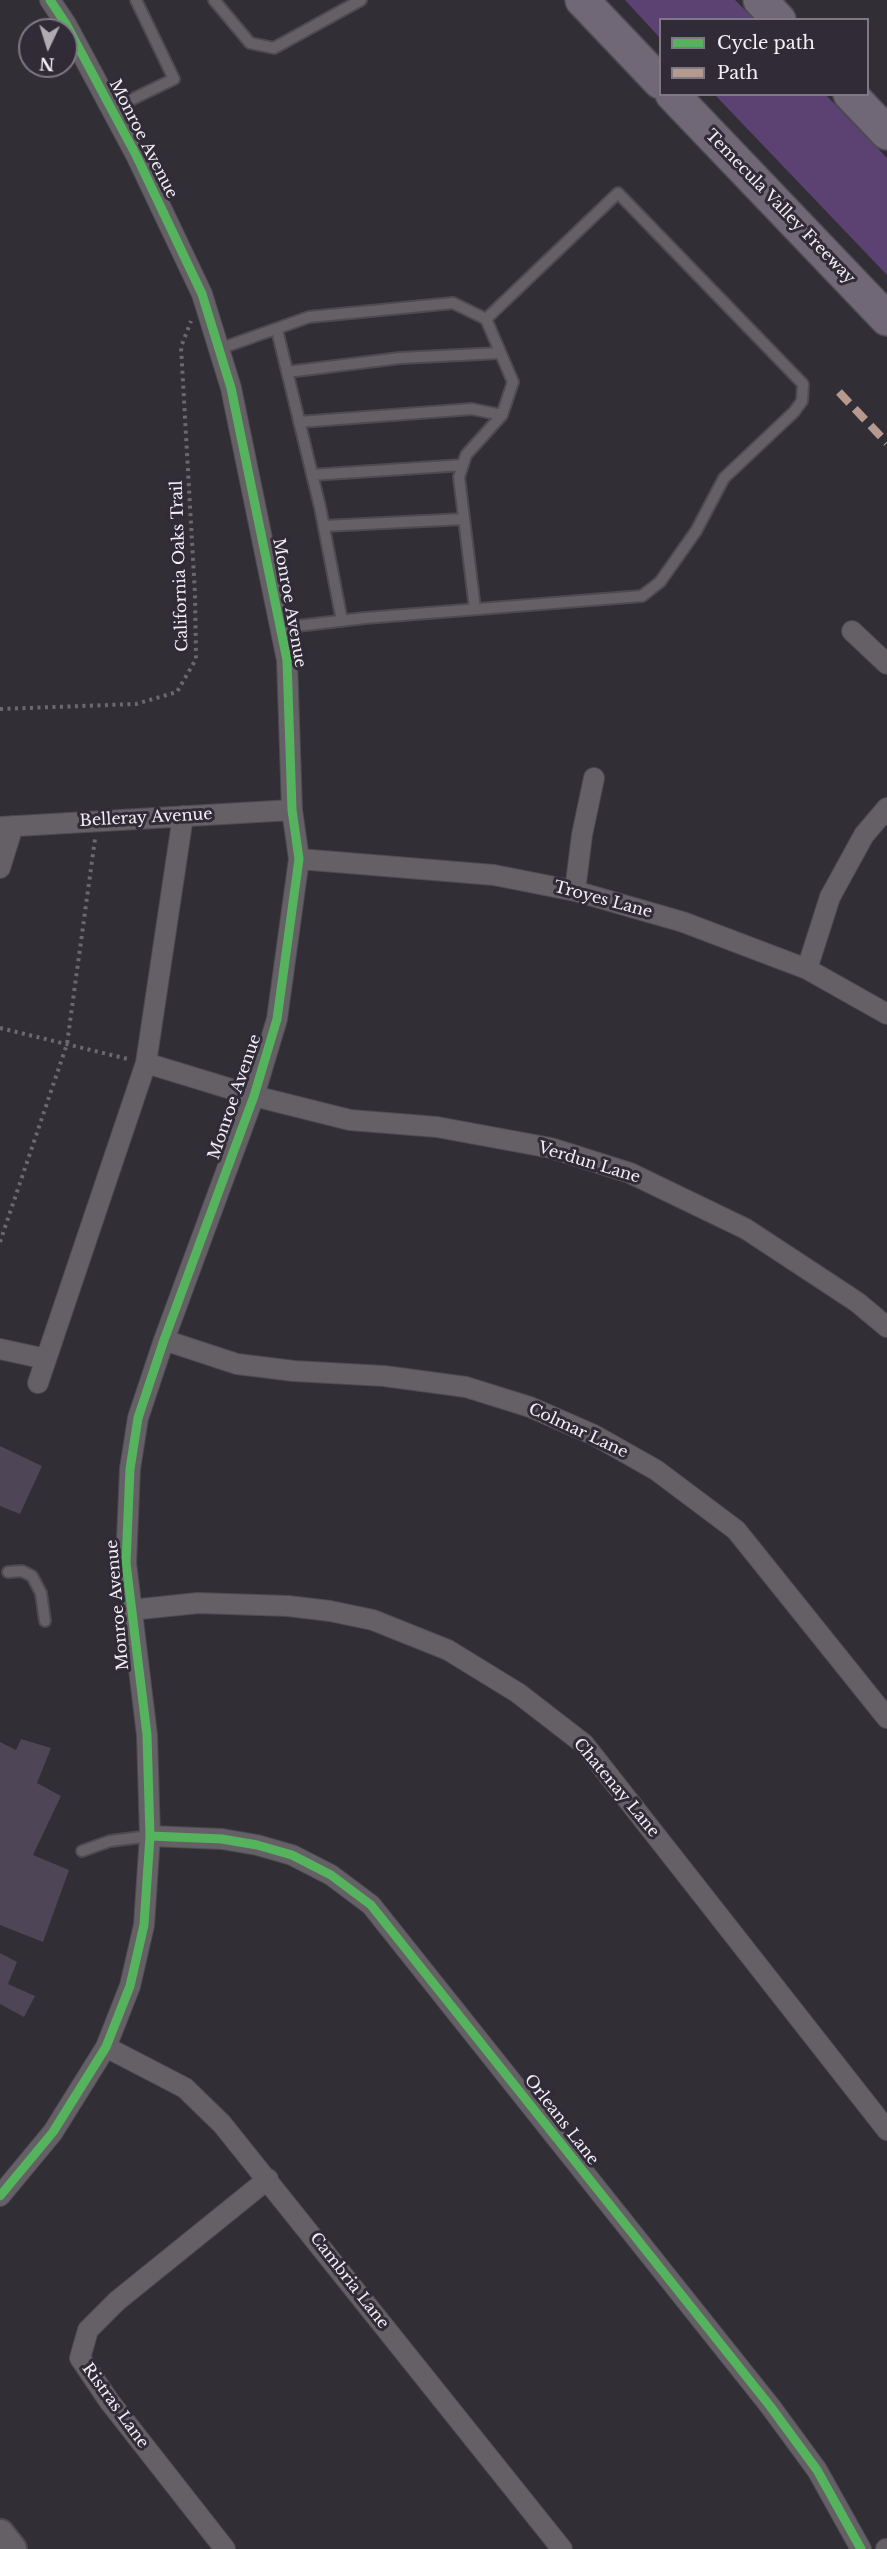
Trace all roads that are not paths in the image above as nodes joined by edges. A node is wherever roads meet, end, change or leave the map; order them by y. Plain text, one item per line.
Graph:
1 (50, 0) edge
2 (136, 0) edge
3 (214, 0) edge
4 (361, 0) edge
5 (582, 0) edge
6 (760, 0) edge
7 (777, 18) edge
8 (659, 81) edge
9 (674, 96) edge
10 (852, 96) edge
11 (112, 109) junction
12 (887, 133) edge
13 (486, 319) junction
14 (887, 319) edge
15 (277, 330) junction
16 (219, 348) junction
17 (500, 353) junction
18 (287, 372) junction
19 (502, 415) junction
20 (299, 422) junction
21 (463, 465) junction
22 (312, 475) junction
23 (464, 519) junction
24 (324, 526) junction
25 (475, 609) junction
26 (342, 621) junction
27 (280, 628) junction
28 (852, 631) dead end
29 (887, 664) edge
30 (594, 778) dead end
31 (887, 808) edge
32 (292, 810) junction
33 (183, 816) junction
34 (7, 826) edge
35 (299, 859) junction
36 (0, 868) edge
37 (575, 891) junction
38 (807, 969) junction
39 (887, 1014) edge
40 (146, 1063) junction
41 (254, 1096) junction
42 (887, 1327) edge
43 (164, 1340) junction
44 (0, 1349) edge
45 (46, 1359) junction
46 (38, 1383) dead end
47 (8, 1572) dead end
48 (131, 1610) junction
49 (45, 1621) dead end
50 (887, 1718) edge
51 (150, 1836) junction
52 (82, 1851) dead end
53 (106, 2048) junction
54 (887, 2130) edge
55 (268, 2179) junction
56 (0, 2196) edge
57 (0, 2534) edge
58 (12, 2549) edge
59 (225, 2549) edge
60 (562, 2549) edge
61 (861, 2549) edge

1 - 11 street, Monroe Avenue
2 - 11 lane
3 - 4 lane
5 - 8 highway
6 - 7 highway
9 - 14 highway, Temecula Valley Freeway
10 - 12 highway
11 - 16 street, Monroe Avenue
13 - 15 lane
13 - 17 lane
13 - 25 lane
15 - 16 lane
15 - 18 lane
16 - 27 street, Monroe Avenue
17 - 18 lane
17 - 19 lane
18 - 20 lane
19 - 20 lane
19 - 21 lane
20 - 22 lane
21 - 22 lane
21 - 23 lane
22 - 24 lane
23 - 24 lane
23 - 25 lane
24 - 26 lane
25 - 26 lane
26 - 27 lane
27 - 32 street, Monroe Avenue
28 - 29 street
30 - 37 street
31 - 38 street
32 - 33 street, Belleray Avenue
32 - 35 street, Monroe Avenue
33 - 34 street, Belleray Avenue
33 - 40 street
34 - 36 street
35 - 37 street, Troyes Lane
35 - 41 street, Monroe Avenue
37 - 38 street, Troyes Lane
38 - 39 street, Troyes Lane
40 - 41 street, Verdun Lane
40 - 45 street
41 - 42 street, Verdun Lane
41 - 43 street, Monroe Avenue
43 - 48 street, Monroe Avenue
43 - 50 street, Colmar Lane
44 - 45 street
45 - 46 street
47 - 49 lane
48 - 51 street, Monroe Avenue
48 - 54 street, Chatenay Lane
51 - 52 lane
51 - 53 street, Monroe Avenue
51 - 61 street, Orleans Lane
53 - 55 street, Cambria Lane
53 - 56 street, Monroe Avenue
55 - 59 street, Ristras Lane
55 - 60 street, Cambria Lane
57 - 58 main road

